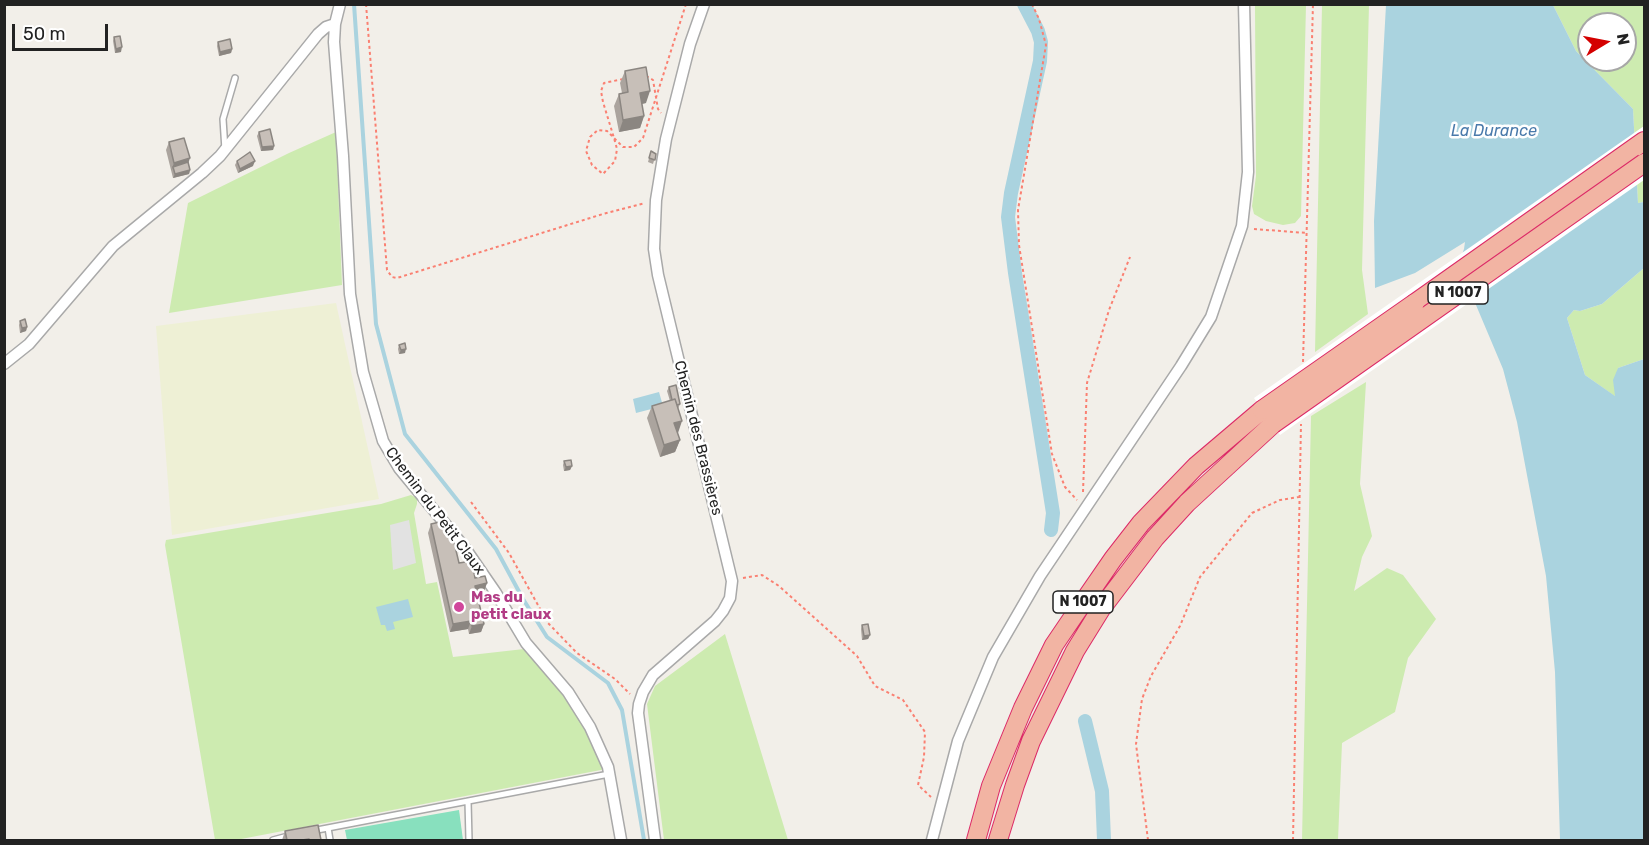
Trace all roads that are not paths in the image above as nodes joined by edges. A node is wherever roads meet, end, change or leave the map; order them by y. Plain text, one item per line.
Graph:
1 (340, 4) edge
2 (704, 4) edge
3 (1244, 4) edge
4 (335, 24) junction
5 (236, 78) dead end
6 (1644, 141) edge
7 (225, 150) junction
8 (1644, 163) edge
9 (4, 363) edge
10 (1268, 417) junction
11 (609, 774) junction
12 (468, 801) junction
13 (328, 828) junction
14 (306, 832) edge
15 (294, 834) edge
16 (273, 840) edge
17 (330, 840) edge
18 (469, 840) edge
19 (621, 840) edge
20 (655, 840) edge
21 (932, 840) edge
22 (976, 840) edge
23 (998, 840) edge

1 - 4 street, Chemin du Petit Claux
2 - 20 street, Chemin des Brassières
3 - 21 street
4 - 7 street
4 - 11 street, Chemin du Petit Claux
5 - 7 lane
6 - 10 highway, N 1007, bridge
7 - 9 street
8 - 10 highway, N 1007, bridge
10 - 22 highway, N 1007
10 - 23 highway, N 1007
11 - 12 lane
11 - 19 street, Chemin du Petit Claux
12 - 13 lane
12 - 18 lane
13 - 14 lane
13 - 17 lane
15 - 16 lane

